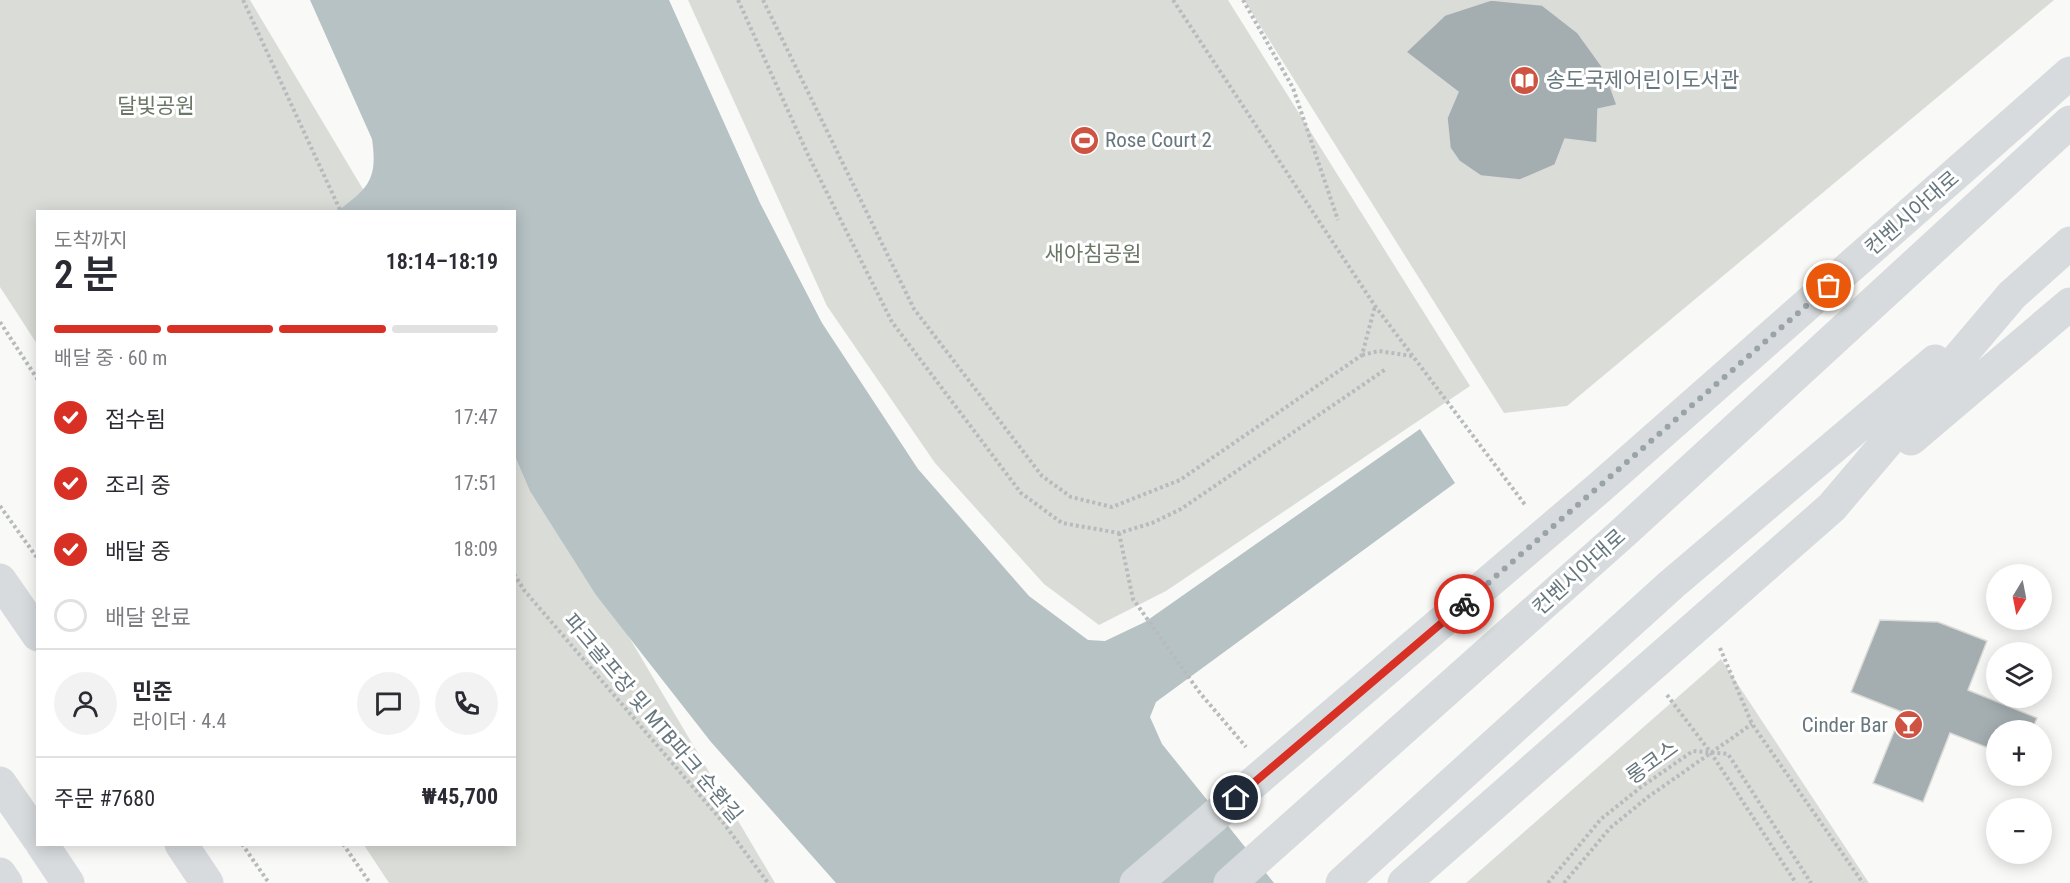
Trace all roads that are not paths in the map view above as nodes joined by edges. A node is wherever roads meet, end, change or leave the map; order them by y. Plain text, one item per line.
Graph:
1 (2070, 73) edge
2 (2070, 122) edge
3 (2070, 243) edge
4 (2012, 295) junction
5 (2070, 304) edge
6 (1832, 507) junction
7 (0, 580) edge
8 (36, 632) edge
9 (0, 783) edge
10 (36, 835) edge
11 (43, 846) edge
12 (182, 846) edge
13 (0, 874) edge
14 (6, 883) edge
15 (68, 883) edge
16 (207, 883) edge
17 (1136, 883) edge
18 (1230, 883) edge
19 (1342, 883) edge
20 (1404, 883) edge

1 - 17 main road, 컨벤시아대로
2 - 18 main road, 컨벤시아대로
3 - 4 main road
4 - 6 main road
4 - 19 main road
5 - 6 main road
6 - 20 main road
7 - 8 main road
9 - 10 main road
11 - 15 main road
12 - 16 main road
13 - 14 main road

